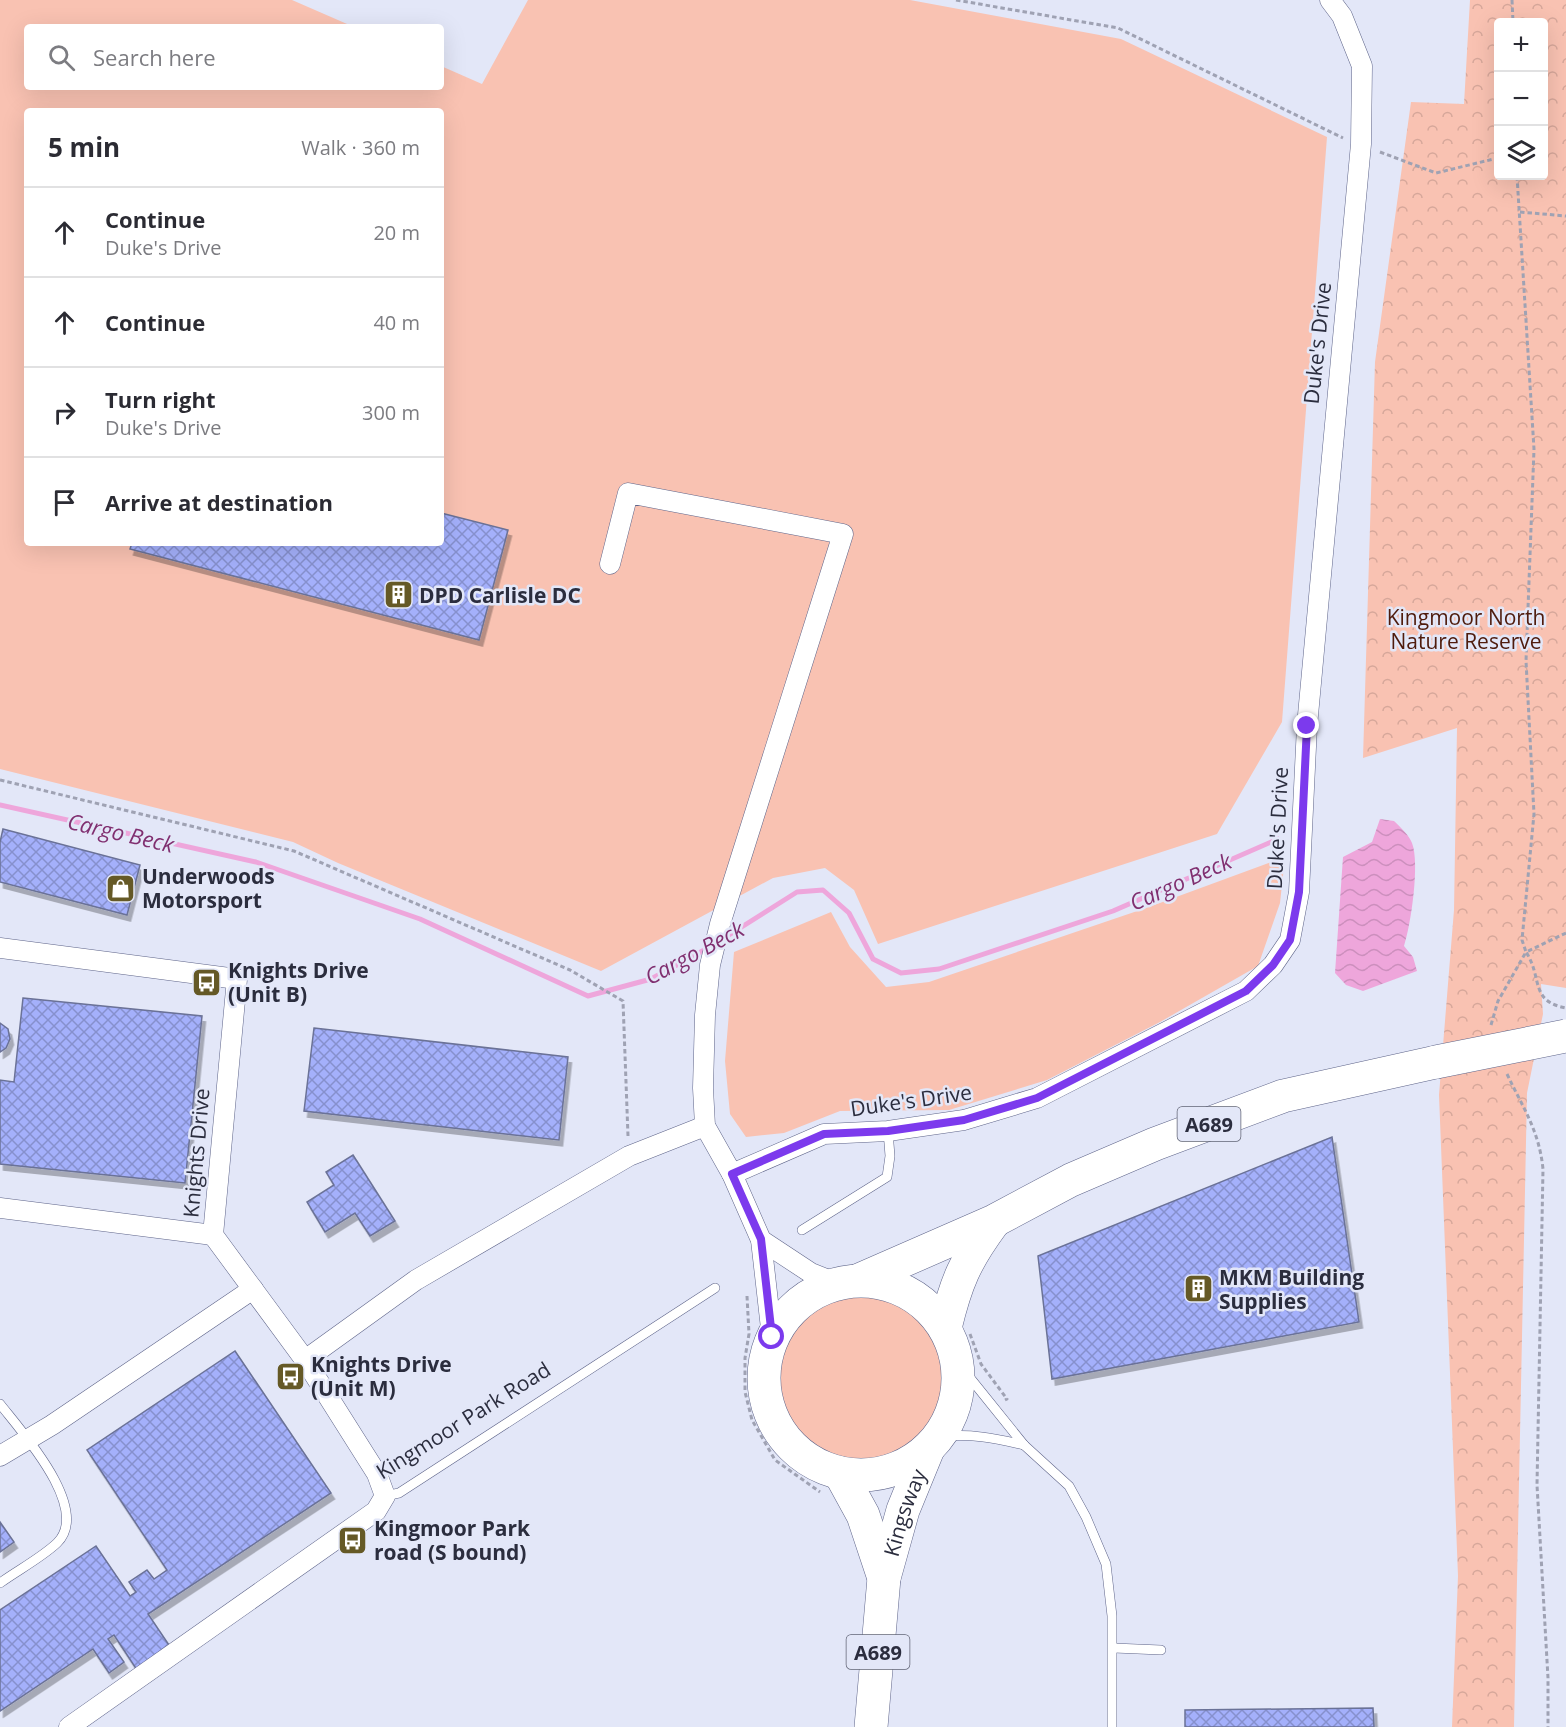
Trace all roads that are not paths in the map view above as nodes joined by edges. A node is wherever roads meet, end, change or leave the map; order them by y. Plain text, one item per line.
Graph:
1 (1330, 0) edge
2 (610, 564) dead end
3 (0, 948) edge
4 (1566, 1036) edge
5 (705, 1126) junction
6 (888, 1131) junction
7 (732, 1174) junction
8 (0, 1208) edge
9 (994, 1221) junction
10 (802, 1230) dead end
11 (213, 1235) junction
12 (761, 1239) junction
13 (848, 1282) junction
14 (715, 1287) dead end
15 (253, 1289) junction
16 (945, 1328) junction
17 (772, 1337) junction
18 (305, 1360) junction
19 (958, 1363) junction
20 (0, 1404) edge
21 (27, 1440) junction
22 (934, 1443) junction
23 (1024, 1445) junction
24 (0, 1456) edge
25 (840, 1473) junction
26 (385, 1496) junction
27 (884, 1578) junction
28 (0, 1583) edge
29 (1114, 1648) junction
30 (1161, 1650) dead end
31 (69, 1727) edge
32 (872, 1727) edge
33 (1112, 1727) edge

1 - 6 street, Duke's Drive
2 - 5 street
3 - 11 street, Knights Drive
4 - 9 highway, A689, bridge
5 - 7 street
5 - 18 street
6 - 7 street, Duke's Drive
6 - 10 lane
7 - 12 street
8 - 11 street
9 - 13 highway, A689
9 - 16 highway, A689
11 - 15 street, Knights Drive
12 - 13 street
12 - 17 street
13 - 16 highway, A689
13 - 17 highway, A689
14 - 26 lane, Kingmoor Park Road
15 - 18 street, Knights Drive
15 - 21 street
16 - 19 highway, A689
17 - 25 highway, A689
18 - 26 street, Knights Drive
19 - 22 highway, A689
19 - 23 lane
20 - 21 lane
21 - 24 street
21 - 28 lane
22 - 23 lane
22 - 25 highway, A689
22 - 27 highway, Kingsway / A689
23 - 29 lane
25 - 27 highway, Kingsway / A689
26 - 31 street, Kingmoor Park Road
27 - 32 highway, Kingsway / A689
29 - 30 lane
29 - 33 lane

